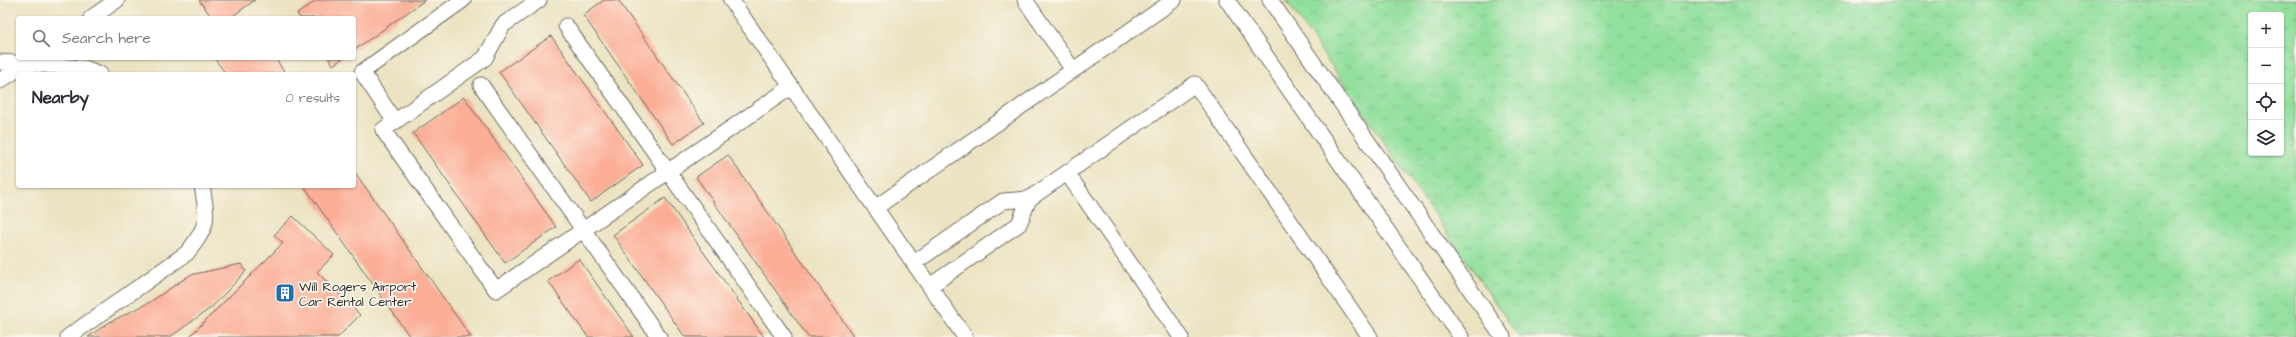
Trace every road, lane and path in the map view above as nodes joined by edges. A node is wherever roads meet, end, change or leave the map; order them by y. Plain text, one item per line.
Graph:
1 (117, 0) edge
2 (463, 0) edge
3 (539, 0) edge
4 (731, 0) edge
5 (1025, 0) edge
6 (1174, 0) edge
7 (1227, 0) edge
8 (1270, 0) edge
9 (94, 16) edge
10 (566, 26) dead end
11 (30, 60) edge
12 (0, 62) edge
13 (1073, 70) junction
14 (95, 72) edge
15 (0, 81) edge
16 (481, 85) dead end
17 (791, 87) junction
18 (395, 122) junction
19 (668, 171) junction
20 (1067, 173) junction
21 (202, 188) edge
22 (1029, 199) junction
23 (875, 208) junction
24 (584, 230) junction
25 (914, 263) junction
26 (930, 286) junction
27 (68, 337) edge
28 (658, 337) edge
29 (784, 337) edge
30 (965, 337) edge
31 (1181, 337) edge
32 (1370, 337) edge
33 (1461, 337) edge
34 (1503, 337) edge

1 - 9 lane
2 - 18 lane
3 - 18 lane
4 - 17 lane
5 - 13 lane
6 - 13 lane
7 - 33 lane
8 - 34 lane
10 - 19 lane
11 - 12 lane
11 - 14 lane
11 - 15 lane
13 - 23 lane
16 - 24 lane
17 - 19 lane
17 - 23 lane
18 - 24 lane
19 - 24 lane
19 - 29 lane
20 - 22 lane
20 - 31 lane
20 - 32 lane
21 - 27 lane
22 - 25 lane
22 - 26 lane
23 - 25 lane
24 - 28 lane
25 - 26 lane
26 - 30 lane

